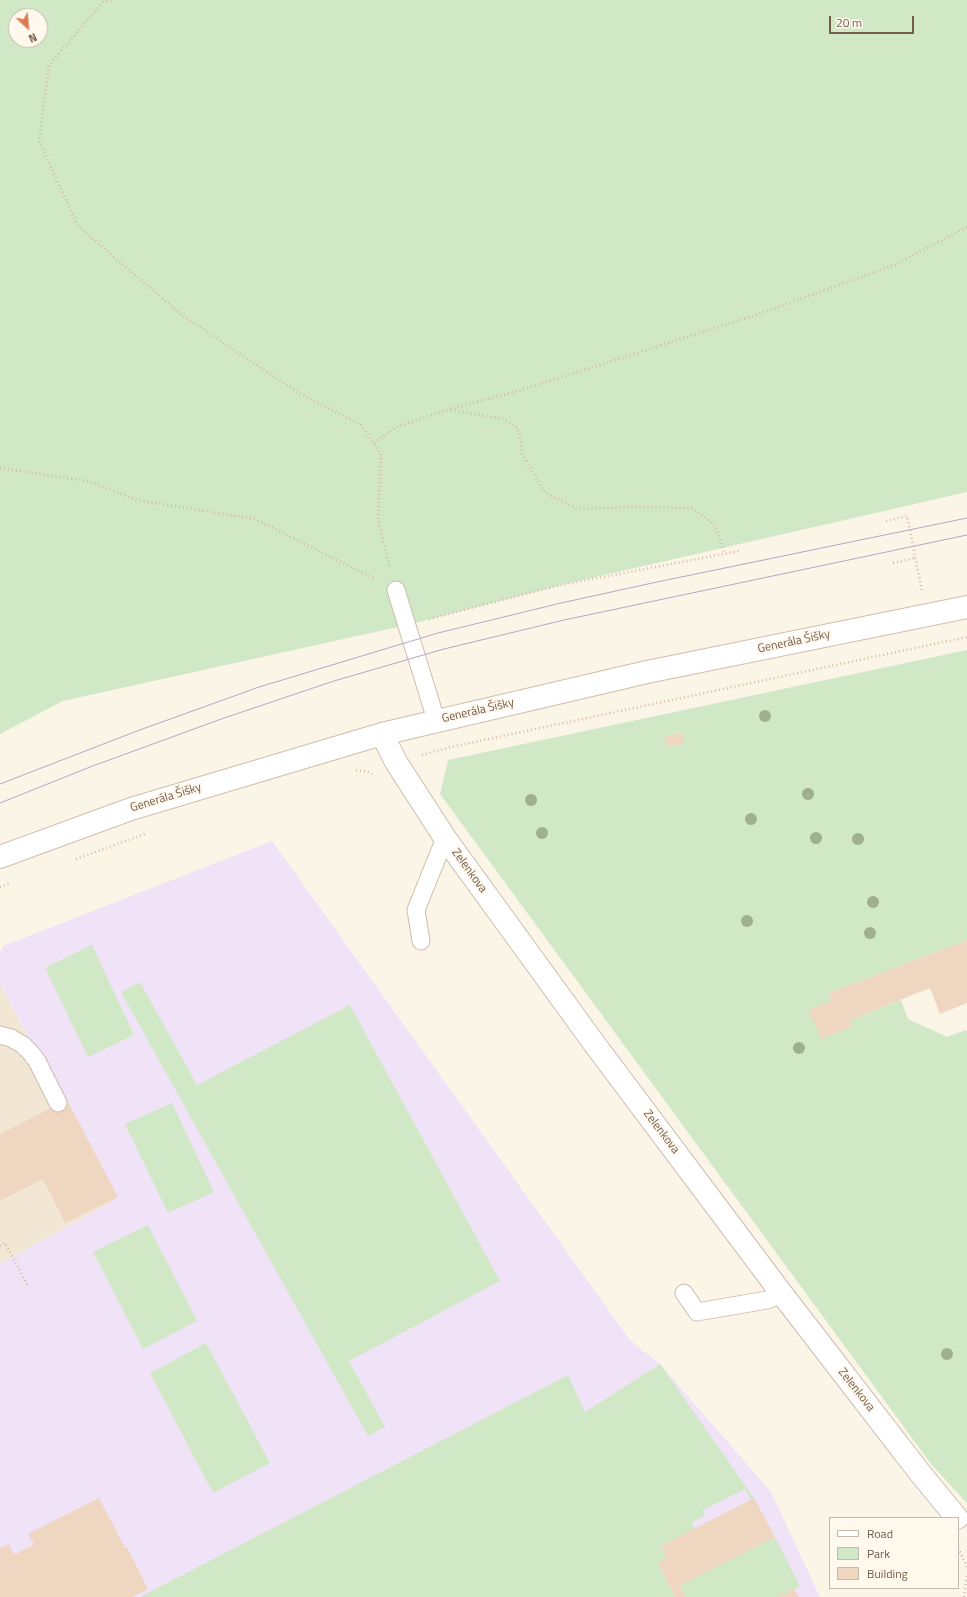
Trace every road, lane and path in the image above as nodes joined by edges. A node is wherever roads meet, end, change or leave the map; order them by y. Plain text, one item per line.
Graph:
1 (111, 0) edge
2 (967, 227) edge
3 (450, 409) junction
4 (374, 443) junction
5 (0, 468) edge
6 (886, 521) dead end
7 (386, 550) dead end
8 (739, 551) dead end
9 (724, 554) junction
10 (915, 558) junction
11 (893, 563) dead end
12 (396, 590) joint
13 (967, 607) edge
14 (926, 615) junction
15 (407, 625) junction
16 (967, 637) edge
17 (436, 720) junction
18 (382, 734) junction
19 (396, 762) junction
20 (354, 770) dead end
21 (368, 772) junction
22 (375, 775) dead end
23 (149, 832) dead end
24 (446, 838) junction
25 (0, 857) edge
26 (75, 860) dead end
27 (15, 881) dead end
28 (0, 887) edge
29 (421, 940) dead end
30 (0, 1035) edge
31 (58, 1103) dead end
32 (0, 1246) edge
33 (28, 1286) dead end
34 (684, 1293) dead end
35 (782, 1294) junction
36 (956, 1517) edge
37 (959, 1520) edge
38 (967, 1530) edge
39 (959, 1550) edge
40 (967, 1567) edge
41 (967, 1572) edge
42 (964, 1597) edge

1 - 4 path
2 - 3 path
3 - 4 path
3 - 9 path
4 - 7 path
5 - 12 path
6 - 10 path
8 - 9 path
9 - 15 path
10 - 11 path
10 - 14 path
12 - 15 lane
13 - 14 main road, Generála Šišky
14 - 17 main road, Generála Šišky
15 - 17 lane
16 - 19 path
17 - 18 main road, Generála Šišky
18 - 19 main road, Zelenkova
18 - 25 main road, Generála Šišky
19 - 21 path
19 - 24 main road, Zelenkova
20 - 21 path
21 - 22 path
23 - 26 path
24 - 29 lane
24 - 35 main road, Zelenkova
27 - 28 path
30 - 31 lane
32 - 33 path
34 - 35 lane
35 - 36 main road, Zelenkova
37 - 38 main road, Zelenkova
39 - 40 path
41 - 42 path

